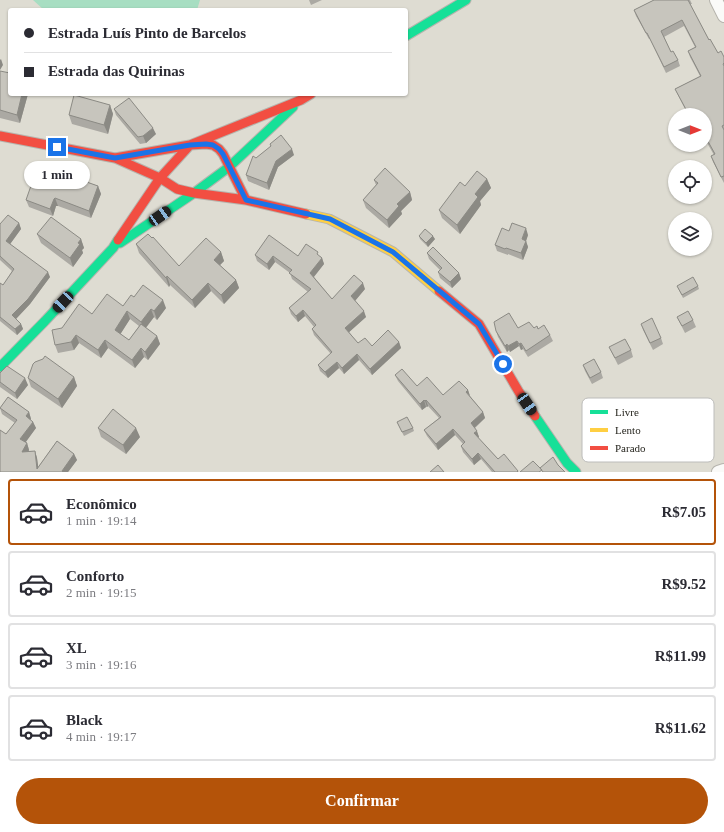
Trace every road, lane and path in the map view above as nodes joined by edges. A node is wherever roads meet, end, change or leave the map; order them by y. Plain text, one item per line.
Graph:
1 (466, 0) edge
2 (716, 0) edge
3 (724, 16) edge
4 (408, 35) edge
5 (307, 96) edge
6 (301, 100) junction
7 (0, 136) edge
8 (190, 145) junction
9 (115, 158) junction
10 (229, 167) junction
11 (160, 178) junction
12 (194, 193) junction
13 (246, 200) junction
14 (113, 248) junction
15 (0, 367) edge
16 (724, 470) edge
17 (576, 472) edge
18 (718, 472) edge

1 - 4 street
2 - 3 street
5 - 6 street
6 - 8 street
6 - 10 street
7 - 9 street
8 - 9 street
8 - 10 street
8 - 11 street
9 - 11 street
10 - 12 street
10 - 13 street
11 - 12 street
11 - 14 street
12 - 13 street
12 - 14 street
13 - 17 street
14 - 15 street
16 - 18 street

